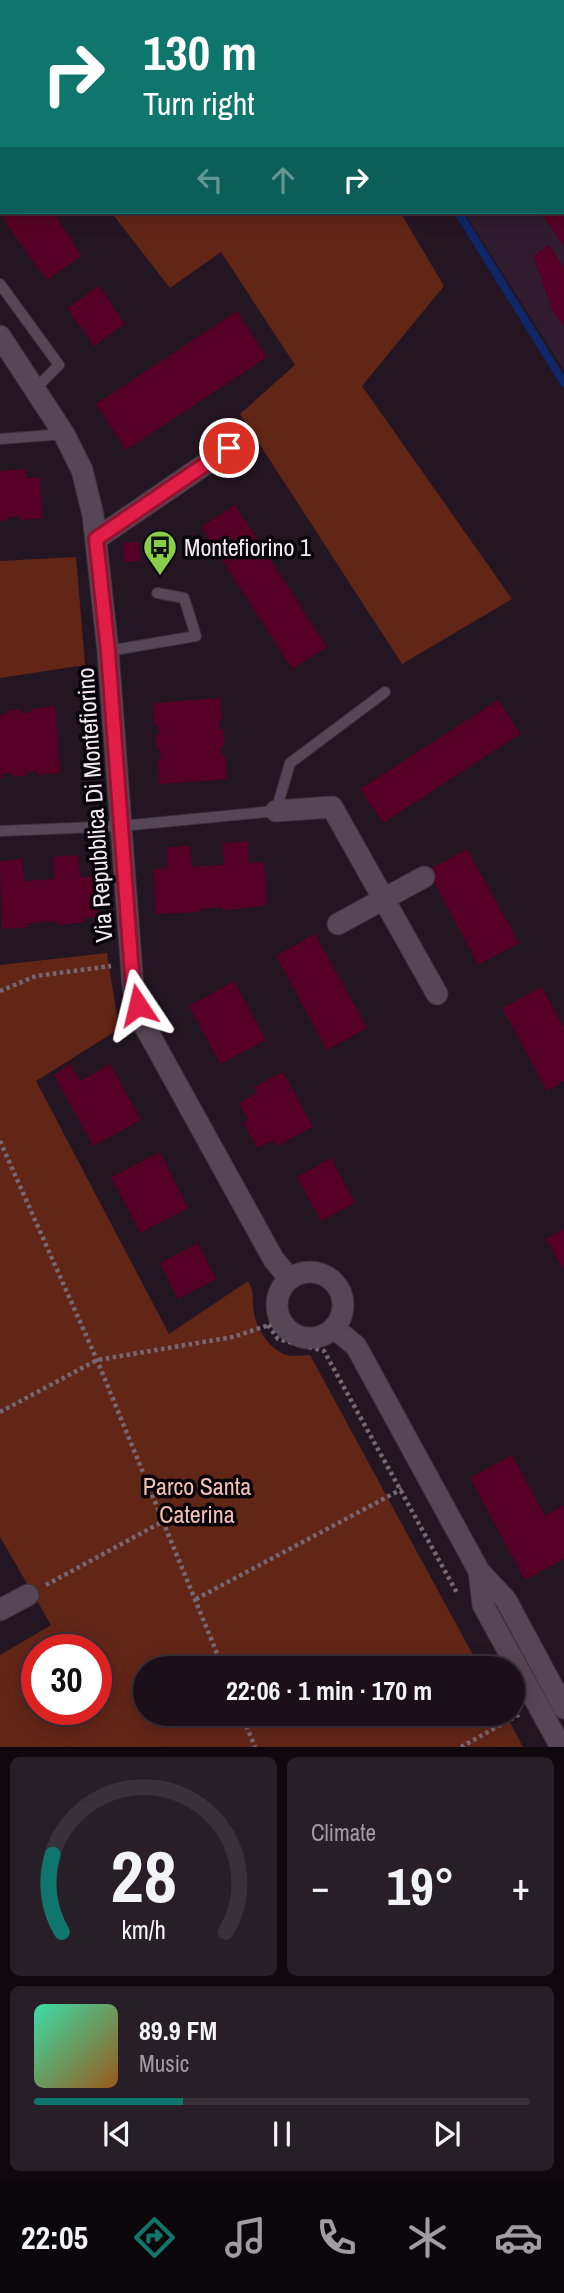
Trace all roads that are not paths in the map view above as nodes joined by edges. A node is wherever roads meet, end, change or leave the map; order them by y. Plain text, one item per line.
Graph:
1 (0, 284) edge
2 (0, 336) edge
3 (35, 389) junction
4 (64, 434) junction
5 (0, 439) edge
6 (229, 448) dead end
7 (96, 539) junction
8 (156, 593) dead end
9 (108, 651) junction
10 (385, 692) dead end
11 (276, 811) junction
12 (121, 826) junction
13 (0, 831) edge
14 (424, 877) dead end
15 (384, 899) junction
16 (338, 924) dead end
17 (437, 994) dead end
18 (290, 1279) junction
19 (334, 1328) junction
20 (479, 1571) junction
21 (28, 1595) road end
22 (0, 1610) edge
23 (564, 1708) edge
24 (561, 1747) edge

1 - 3 lane
2 - 3 street, Via Repubblica Di Montefiorino
3 - 4 street, Via Repubblica Di Montefiorino
4 - 5 lane
4 - 7 street, Via Repubblica Di Montefiorino
6 - 7 street
7 - 9 street, Via Repubblica Di Montefiorino
8 - 9 lane
9 - 12 street, Via Repubblica Di Montefiorino
10 - 11 lane
11 - 12 lane
11 - 15 street
12 - 13 lane
12 - 18 street, Via Repubblica Di Montefiorino
14 - 15 street
15 - 16 street
15 - 17 street
18 - 19 street
18 - 19 street
19 - 20 street
20 - 23 street
20 - 24 street
21 - 22 street

